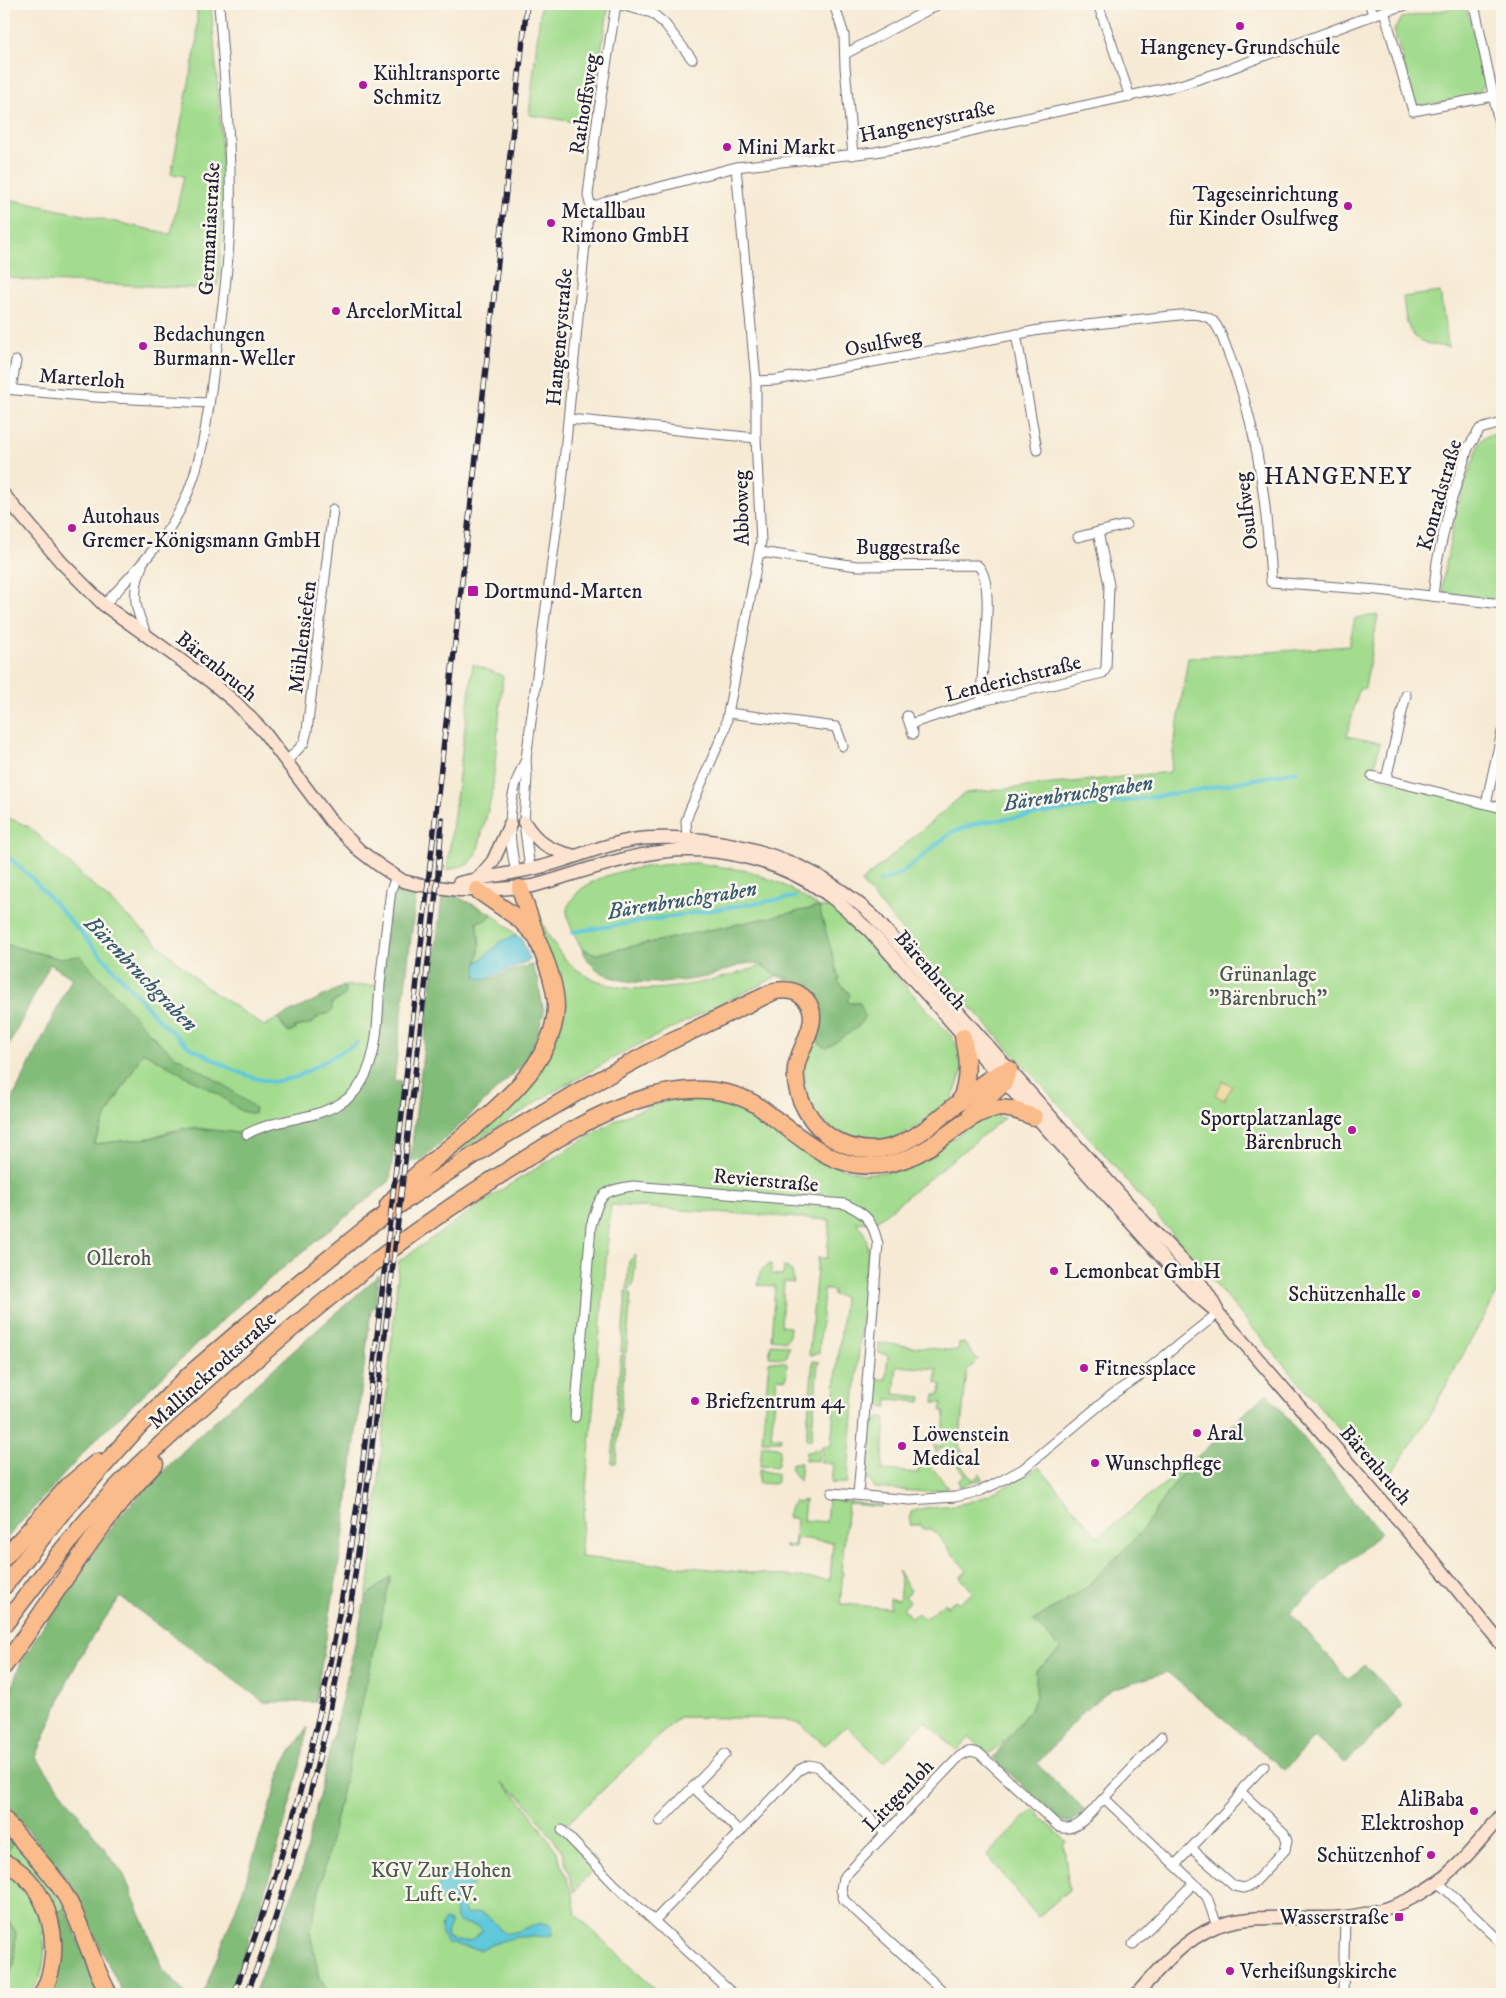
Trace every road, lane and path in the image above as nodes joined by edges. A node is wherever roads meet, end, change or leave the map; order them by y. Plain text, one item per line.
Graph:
1 (219, 4) edge
2 (616, 4) edge
3 (834, 4) edge
4 (939, 4) edge
5 (1098, 4) edge
6 (1370, 4) edge
7 (1412, 4) edge
8 (1474, 4) edge
9 (1384, 11) junction
10 (1373, 15) junction
11 (844, 54) junction
12 (692, 59) dead end
13 (1494, 96) junction
14 (1130, 97) junction
15 (1502, 137) edge
16 (853, 154) junction
17 (736, 167) junction
18 (591, 208) junction
19 (1016, 334) junction
20 (16, 361) dead end
21 (756, 381) junction
22 (8, 389) edge
23 (209, 403) junction
24 (569, 418) junction
25 (1502, 423) edge
26 (756, 438) junction
27 (1037, 450) dead end
28 (4, 495) edge
29 (333, 509) dead end
30 (1126, 525) dead end
31 (1098, 532) junction
32 (1078, 537) dead end
33 (760, 552) junction
34 (145, 560) junction
35 (1433, 596) junction
36 (1502, 604) edge
37 (104, 605) junction
38 (148, 638) junction
39 (1406, 696) dead end
40 (982, 701) junction
41 (729, 714) junction
42 (1502, 732) edge
43 (913, 734) dead end
44 (843, 746) dead end
45 (526, 759) junction
46 (286, 762) junction
47 (1372, 776) dead end
48 (1386, 779) junction
49 (1486, 804) junction
50 (1502, 808) edge
51 (524, 822) junction
52 (510, 824) junction
53 (687, 838) junction
54 (575, 856) junction
55 (530, 869) junction
56 (516, 872) junction
57 (396, 877) junction
58 (476, 885) junction
59 (520, 888) junction
60 (536, 936) junction
61 (963, 1037) junction
62 (1003, 1076) junction
63 (959, 1102) junction
64 (1034, 1117) junction
65 (959, 1125) junction
66 (247, 1134) dead end
67 (364, 1230) junction
68 (1218, 1313) junction
69 (210, 1400) junction
70 (575, 1418) dead end
71 (139, 1426) junction
72 (832, 1493) dead end
73 (858, 1495) junction
74 (4, 1558) edge
75 (4, 1586) edge
76 (4, 1625) edge
77 (32, 1628) junction
78 (1502, 1645) edge
79 (4, 1666) edge
80 (4, 1677) edge
81 (1162, 1736) dead end
82 (725, 1754) dead end
83 (1264, 1766) dead end
84 (693, 1787) junction
85 (1242, 1793) junction
86 (1104, 1798) junction
87 (1502, 1814) edge
88 (4, 1819) edge
89 (660, 1820) dead end
90 (562, 1830) dead end
91 (740, 1832) junction
92 (886, 1833) junction
93 (1191, 1848) junction
94 (4, 1862) edge
95 (1175, 1865) junction
96 (1438, 1882) junction
97 (1194, 1883) junction
98 (1345, 1917) junction
99 (655, 1920) junction
100 (1218, 1926) junction
101 (1502, 1943) edge
102 (1133, 1944) dead end
103 (42, 1994) edge
104 (108, 1994) edge
105 (733, 1994) edge
106 (946, 1994) edge
107 (1137, 1994) edge
108 (1343, 1994) edge

1 - 23 street, Germaniastraße
2 - 12 street, Rathoffsweg
2 - 18 street, Rathoffsweg
3 - 11 street
4 - 11 street
5 - 14 street
6 - 10 street
7 - 9 street, Hangeneystraße
8 - 13 street
9 - 10 street, Hangeneystraße
9 - 13 street
10 - 14 street, Hangeneystraße
11 - 16 street
13 - 15 street
14 - 16 street, Hangeneystraße
16 - 17 street, Hangeneystraße
17 - 18 street, Hangeneystraße
17 - 21 street, Abboweg
18 - 24 street, Hangeneystraße
19 - 21 street, Osulfweg
19 - 27 street
19 - 35 street, Osulfweg
20 - 22 street, Marterloh
21 - 26 street, Abboweg
22 - 23 street, Marterloh
23 - 34 street, Germaniastraße
24 - 26 street, Hangeneystraße
24 - 45 street, Hangeneystraße
25 - 35 street, Konradstraße
26 - 33 street, Abboweg
28 - 37 main road, Bärenbruch
29 - 46 street, Mühlensiefen
30 - 31 street
31 - 32 street
31 - 40 street, Lenderichstraße
33 - 40 street, Buggestraße
33 - 41 street, Abboweg
34 - 37 street, Germaniastraße
34 - 38 street, Germaniastraße
35 - 36 street, Osulfweg
37 - 38 main road, Bärenbruch
38 - 46 main road, Bärenbruch
39 - 48 street
40 - 43 street, Lenderichstraße
41 - 44 street
41 - 53 street, Abboweg
42 - 49 street
45 - 51 street, Hangeneystraße
45 - 52 street, Hangeneystraße
46 - 57 main road, Bärenbruch
47 - 48 street
48 - 49 street
49 - 50 street
51 - 54 main road
51 - 55 street, Hangeneystraße
52 - 56 street, Hangeneystraße
52 - 58 main road
53 - 54 main road, Bärenbruch
53 - 62 main road, Bärenbruch
54 - 55 main road, Bärenbruch
55 - 56 main road, Bärenbruch
55 - 59 main road
56 - 58 main road, Bärenbruch
56 - 59 main road
57 - 58 main road, Bärenbruch
57 - 66 street
58 - 59 main road, Bärenbruch
58 - 60 highway
59 - 60 highway
59 - 61 main road, Bärenbruch
60 - 67 highway
61 - 62 main road, Bärenbruch
61 - 63 highway
62 - 63 highway
62 - 64 main road, Bärenbruch
62 - 65 highway
62 - 68 main road, Bärenbruch
63 - 67 highway
64 - 65 highway
64 - 68 main road, Bärenbruch
65 - 69 highway, Mallinckrodtstraße
67 - 71 highway, Mallinckrodtstraße
68 - 73 street
68 - 78 main road, Bärenbruch
69 - 76 highway, Mallinckrodtstraße
69 - 77 highway
70 - 73 street, Revierstraße
71 - 74 highway
71 - 75 highway, Mallinckrodtstraße
72 - 73 street
77 - 79 highway
77 - 80 highway
81 - 86 street, Littgenloh
82 - 84 street
83 - 85 street
84 - 89 street
84 - 91 street
85 - 93 street
85 - 93 street
86 - 92 street, Littgenloh
86 - 95 street
87 - 96 main road
88 - 104 highway
90 - 99 street
91 - 92 street
91 - 99 street
92 - 106 street, Littgenloh
93 - 95 street
94 - 103 highway
95 - 97 street
96 - 98 main road
96 - 101 street
97 - 100 street
97 - 102 street
98 - 100 main road
98 - 108 street
99 - 105 street
100 - 107 main road

